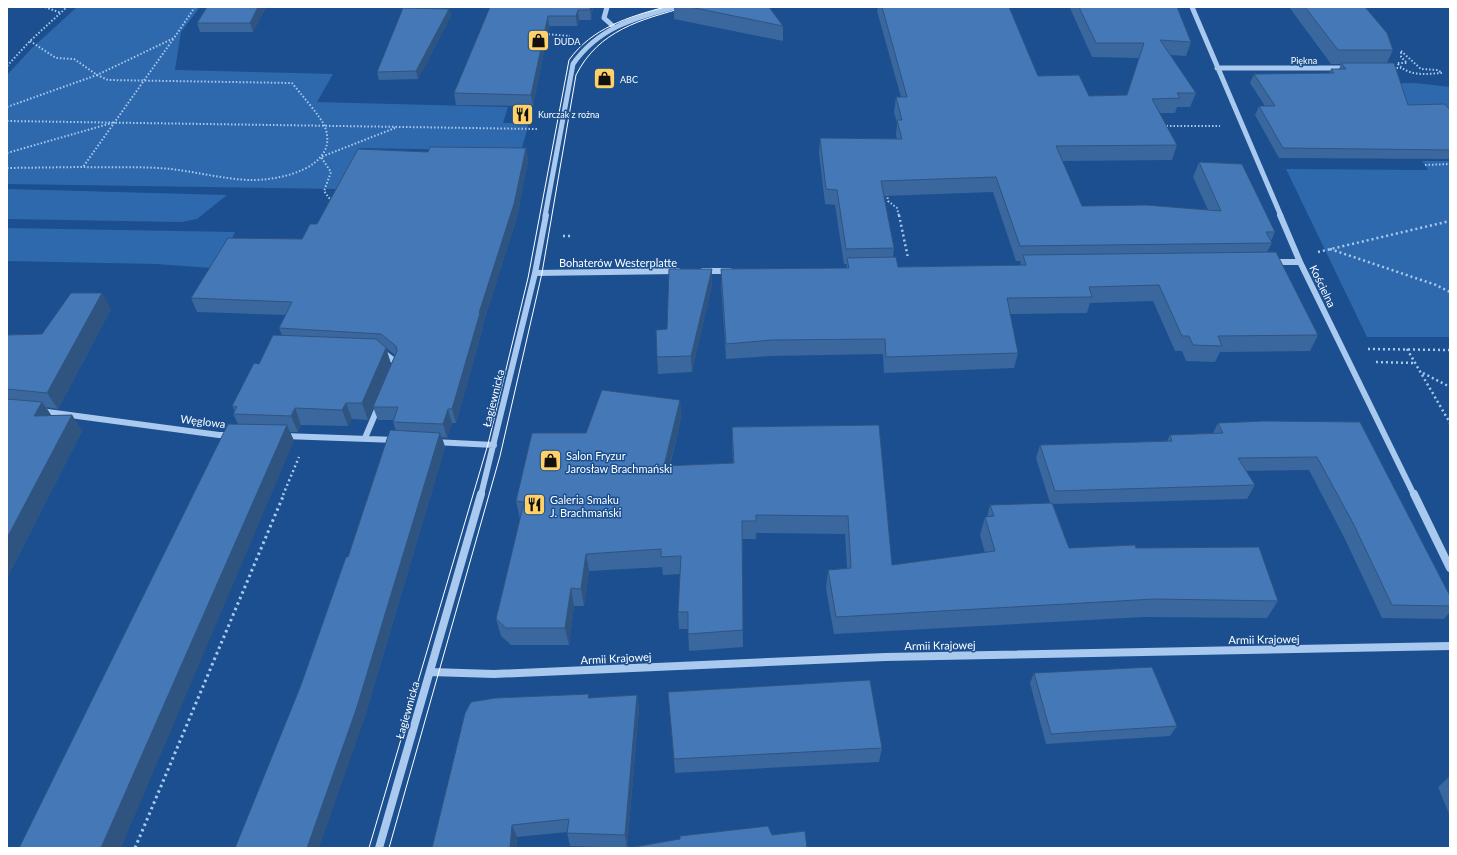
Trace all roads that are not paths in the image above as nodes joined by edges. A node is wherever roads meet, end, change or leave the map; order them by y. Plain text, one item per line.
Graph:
1 (607, 7) edge
2 (654, 7) edge
3 (674, 7) edge
4 (1192, 7) edge
5 (660, 11) junction
6 (614, 27) junction
7 (1217, 68) junction
8 (1352, 68) edge
9 (1263, 262) edge
10 (1300, 262) junction
11 (741, 270) edge
12 (686, 271) edge
13 (694, 271) edge
14 (535, 273) junction
15 (375, 351) edge
16 (391, 377) edge
17 (382, 397) edge
18 (30, 410) edge
19 (242, 435) edge
20 (273, 436) edge
21 (365, 438) junction
22 (403, 440) edge
23 (426, 441) edge
24 (494, 445) junction
25 (1450, 568) edge
26 (1450, 646) edge
27 (430, 672) junction
28 (379, 848) edge

1 - 6 street
2 - 5 street
3 - 5 street, Łagiewnicka
4 - 7 street, Kościelna
5 - 6 street, Łagiewnicka
6 - 14 street, Łagiewnicka
7 - 8 street, Piękna
7 - 10 street, Kościelna
9 - 10 street
10 - 25 street, Kościelna
11 - 13 street, Bohaterów Westerplatte
12 - 14 street, Bohaterów Westerplatte
14 - 24 street, Łagiewnicka
15 - 16 street
17 - 21 street
18 - 19 street, Węglowa
20 - 21 street
21 - 22 street
23 - 24 street
24 - 27 street, Łagiewnicka
26 - 27 street, Armii Krajowej
27 - 28 street, Łagiewnicka

